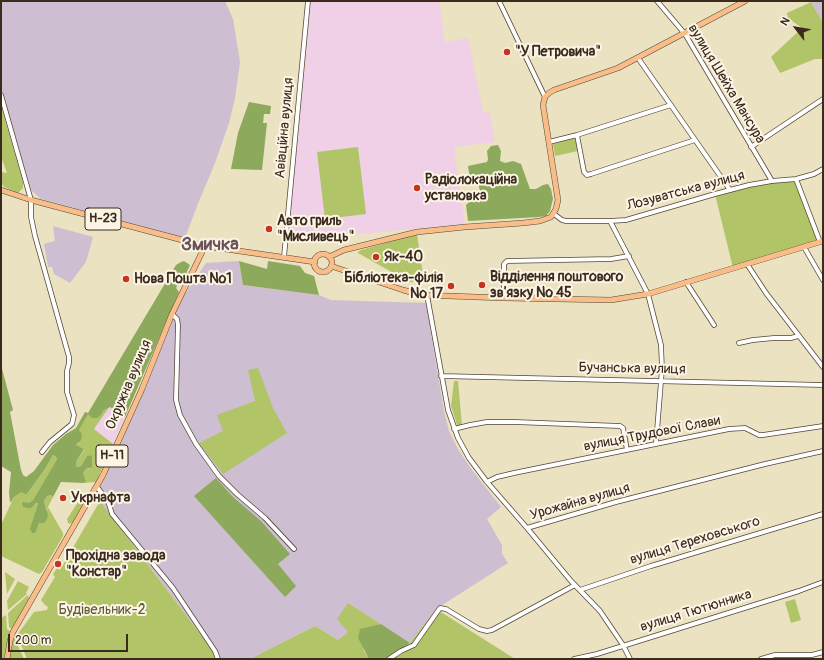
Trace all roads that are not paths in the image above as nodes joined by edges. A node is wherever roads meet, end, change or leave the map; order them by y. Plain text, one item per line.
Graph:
1 (308, 1) edge
2 (499, 1) edge
3 (657, 1) edge
4 (745, 1) edge
5 (685, 34) junction
6 (638, 58) junction
7 (1, 95) edge
8 (545, 97) junction
9 (823, 99) edge
10 (671, 105) junction
11 (577, 135) junction
12 (695, 140) junction
13 (549, 142) junction
14 (751, 147) junction
15 (823, 169) edge
16 (796, 179) junction
17 (772, 181) junction
18 (1, 190) edge
19 (730, 190) junction
20 (31, 200) junction
21 (554, 214) junction
22 (610, 221) junction
23 (822, 242) edge
24 (205, 246) junction
25 (804, 247) junction
26 (630, 256) junction
27 (284, 257) junction
28 (329, 257) junction
29 (314, 262) junction
30 (746, 264) junction
31 (331, 266) junction
32 (823, 280) edge
33 (686, 282) junction
34 (648, 294) junction
35 (427, 295) junction
36 (504, 298) junction
37 (172, 314) junction
38 (714, 325) dead end
39 (798, 336) junction
40 (739, 343) dead end
41 (823, 367) edge
42 (441, 376) junction
43 (661, 381) junction
44 (823, 385) edge
45 (823, 426) edge
46 (454, 429) junction
47 (656, 443) junction
48 (627, 450) junction
49 (823, 451) edge
50 (42, 452) dead end
51 (487, 482) junction
52 (96, 487) junction
53 (823, 514) edge
54 (527, 528) junction
55 (294, 549) dead end
56 (823, 582) edge
57 (575, 585) junction
58 (580, 590) junction
59 (623, 645) junction
60 (823, 652) edge
61 (7, 659) edge
62 (218, 659) edge
63 (389, 659) edge
64 (574, 659) edge
65 (630, 659) edge
66 (761, 659) edge

1 - 27 street, Авіаційна вулиця
2 - 8 street
3 - 5 street, вулиця Шейха Мансура
4 - 5 main road
5 - 6 main road
5 - 14 street, вулиця Шейха Мансура
6 - 8 main road
6 - 10 street
7 - 20 street
8 - 13 main road
9 - 14 street
10 - 11 street
10 - 12 street
11 - 12 street
11 - 13 street
12 - 19 street
13 - 21 main road
14 - 17 street, вулиця Шейха Мансура
15 - 16 street, Лозуватська вулиця
16 - 17 street, Лозуватська вулиця
16 - 23 street
17 - 19 street, Лозуватська вулиця
18 - 20 main road, Н-23
19 - 22 street, Лозуватська вулиця
20 - 24 main road, Н-23
20 - 50 street
21 - 22 street, Лозуватська вулиця
21 - 28 main road
22 - 26 street
23 - 25 main road
24 - 27 main road
24 - 37 main road, Окружна вулиця / Н-11
25 - 30 main road
25 - 32 street
26 - 34 street
26 - 36 street
27 - 29 main road
28 - 29 main road
28 - 31 main road
29 - 31 main road
30 - 33 main road
30 - 39 street
31 - 35 main road
33 - 34 main road
33 - 38 street
34 - 36 main road
34 - 43 street
35 - 36 main road
35 - 42 street, Урожайна вулиця
37 - 52 main road, Окружна вулиця / Н-11
37 - 55 street
39 - 40 street
39 - 41 street
42 - 43 street, Бучанська вулиця
42 - 46 street, Урожайна вулиця
43 - 44 street, Бучанська вулиця
43 - 47 street
45 - 47 street, вулиця Трудової Слави
46 - 48 street
46 - 51 street, Урожайна вулиця
47 - 48 street, вулиця Трудової Слави
48 - 51 street, вулиця Трудової Слави
49 - 54 street, Урожайна вулиця
51 - 54 street, Урожайна вулиця
52 - 61 main road, Окружна вулиця / Н-11
52 - 62 street
53 - 58 street, вулиця Тереховського
54 - 57 street
56 - 59 street, вулиця Тютюнника
57 - 58 street
57 - 63 street
58 - 59 street
59 - 64 street, вулиця Тютюнника
59 - 65 street
60 - 66 street

